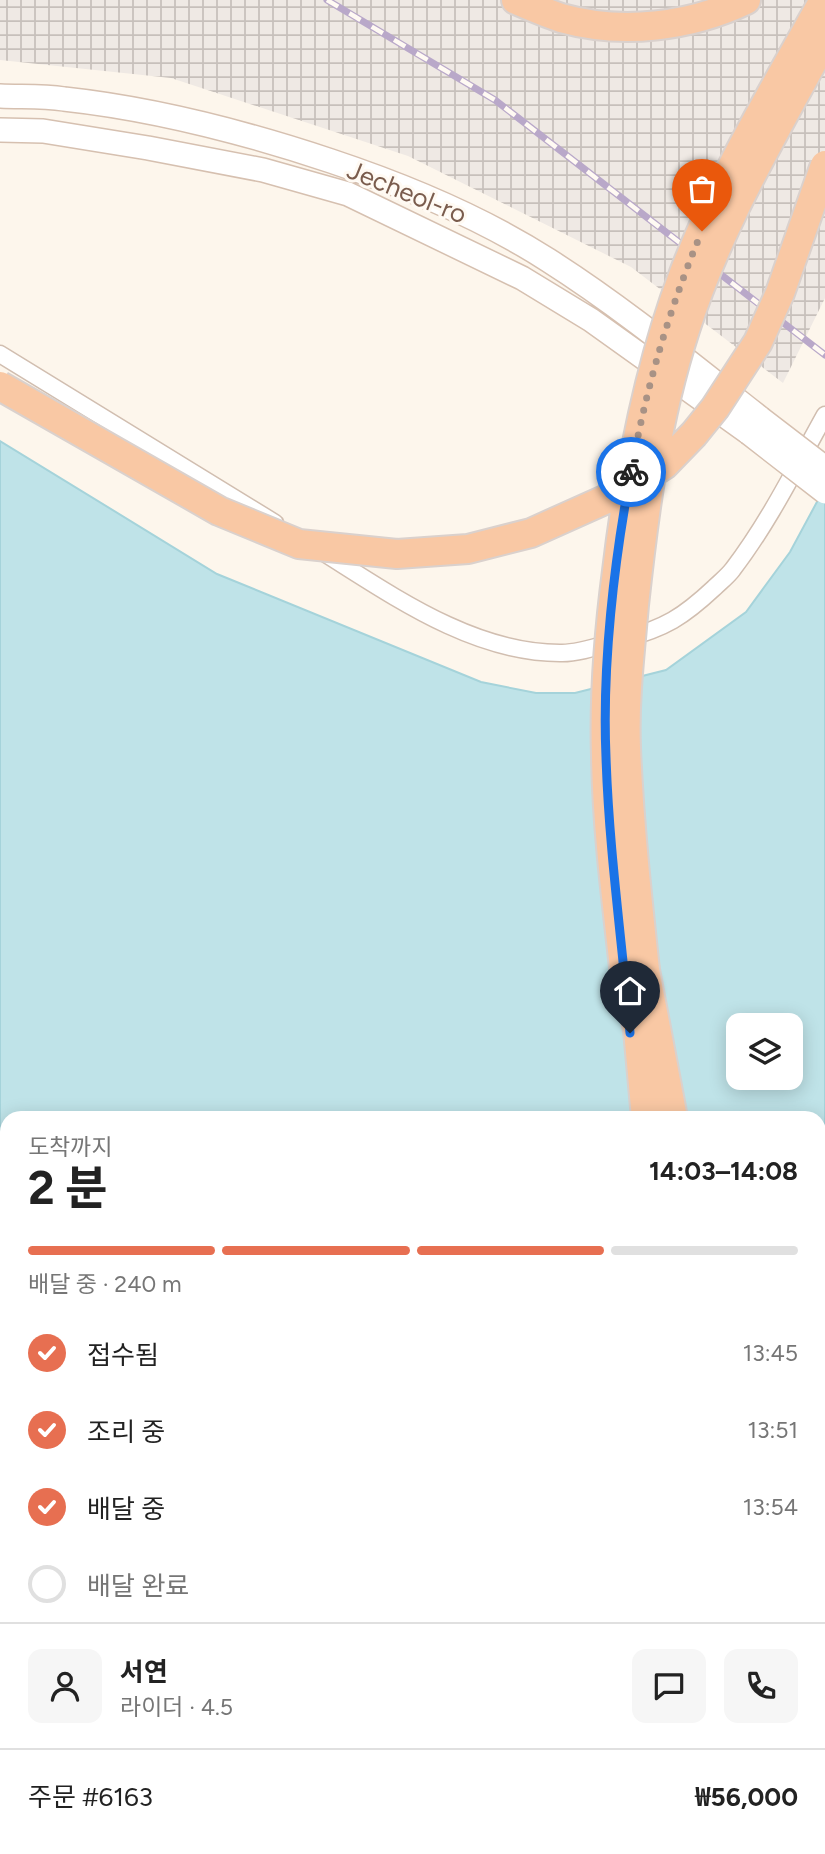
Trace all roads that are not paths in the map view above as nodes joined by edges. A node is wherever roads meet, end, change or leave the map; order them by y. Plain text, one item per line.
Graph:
1 (516, 0) edge
2 (746, 0) edge
3 (824, 0) edge
4 (825, 39) edge
5 (0, 96) edge
6 (0, 130) edge
7 (825, 165) edge
8 (0, 354) edge
9 (0, 386) edge
10 (825, 415) edge
11 (755, 426) junction
12 (825, 468) edge
13 (825, 492) edge
14 (635, 968) junction
15 (635, 1111) edge
16 (645, 1111) edge
17 (659, 1111) edge
18 (671, 1111) edge

1 - 2 highway
3 - 14 highway, bridge
4 - 14 highway, bridge
5 - 11 main road, Jecheol-ro
6 - 11 main road, Jecheol-ro
7 - 9 highway, bridge
8 - 10 street
11 - 12 main road, bridge
11 - 13 main road, bridge
14 - 15 highway
14 - 16 highway
14 - 17 highway
14 - 18 highway

